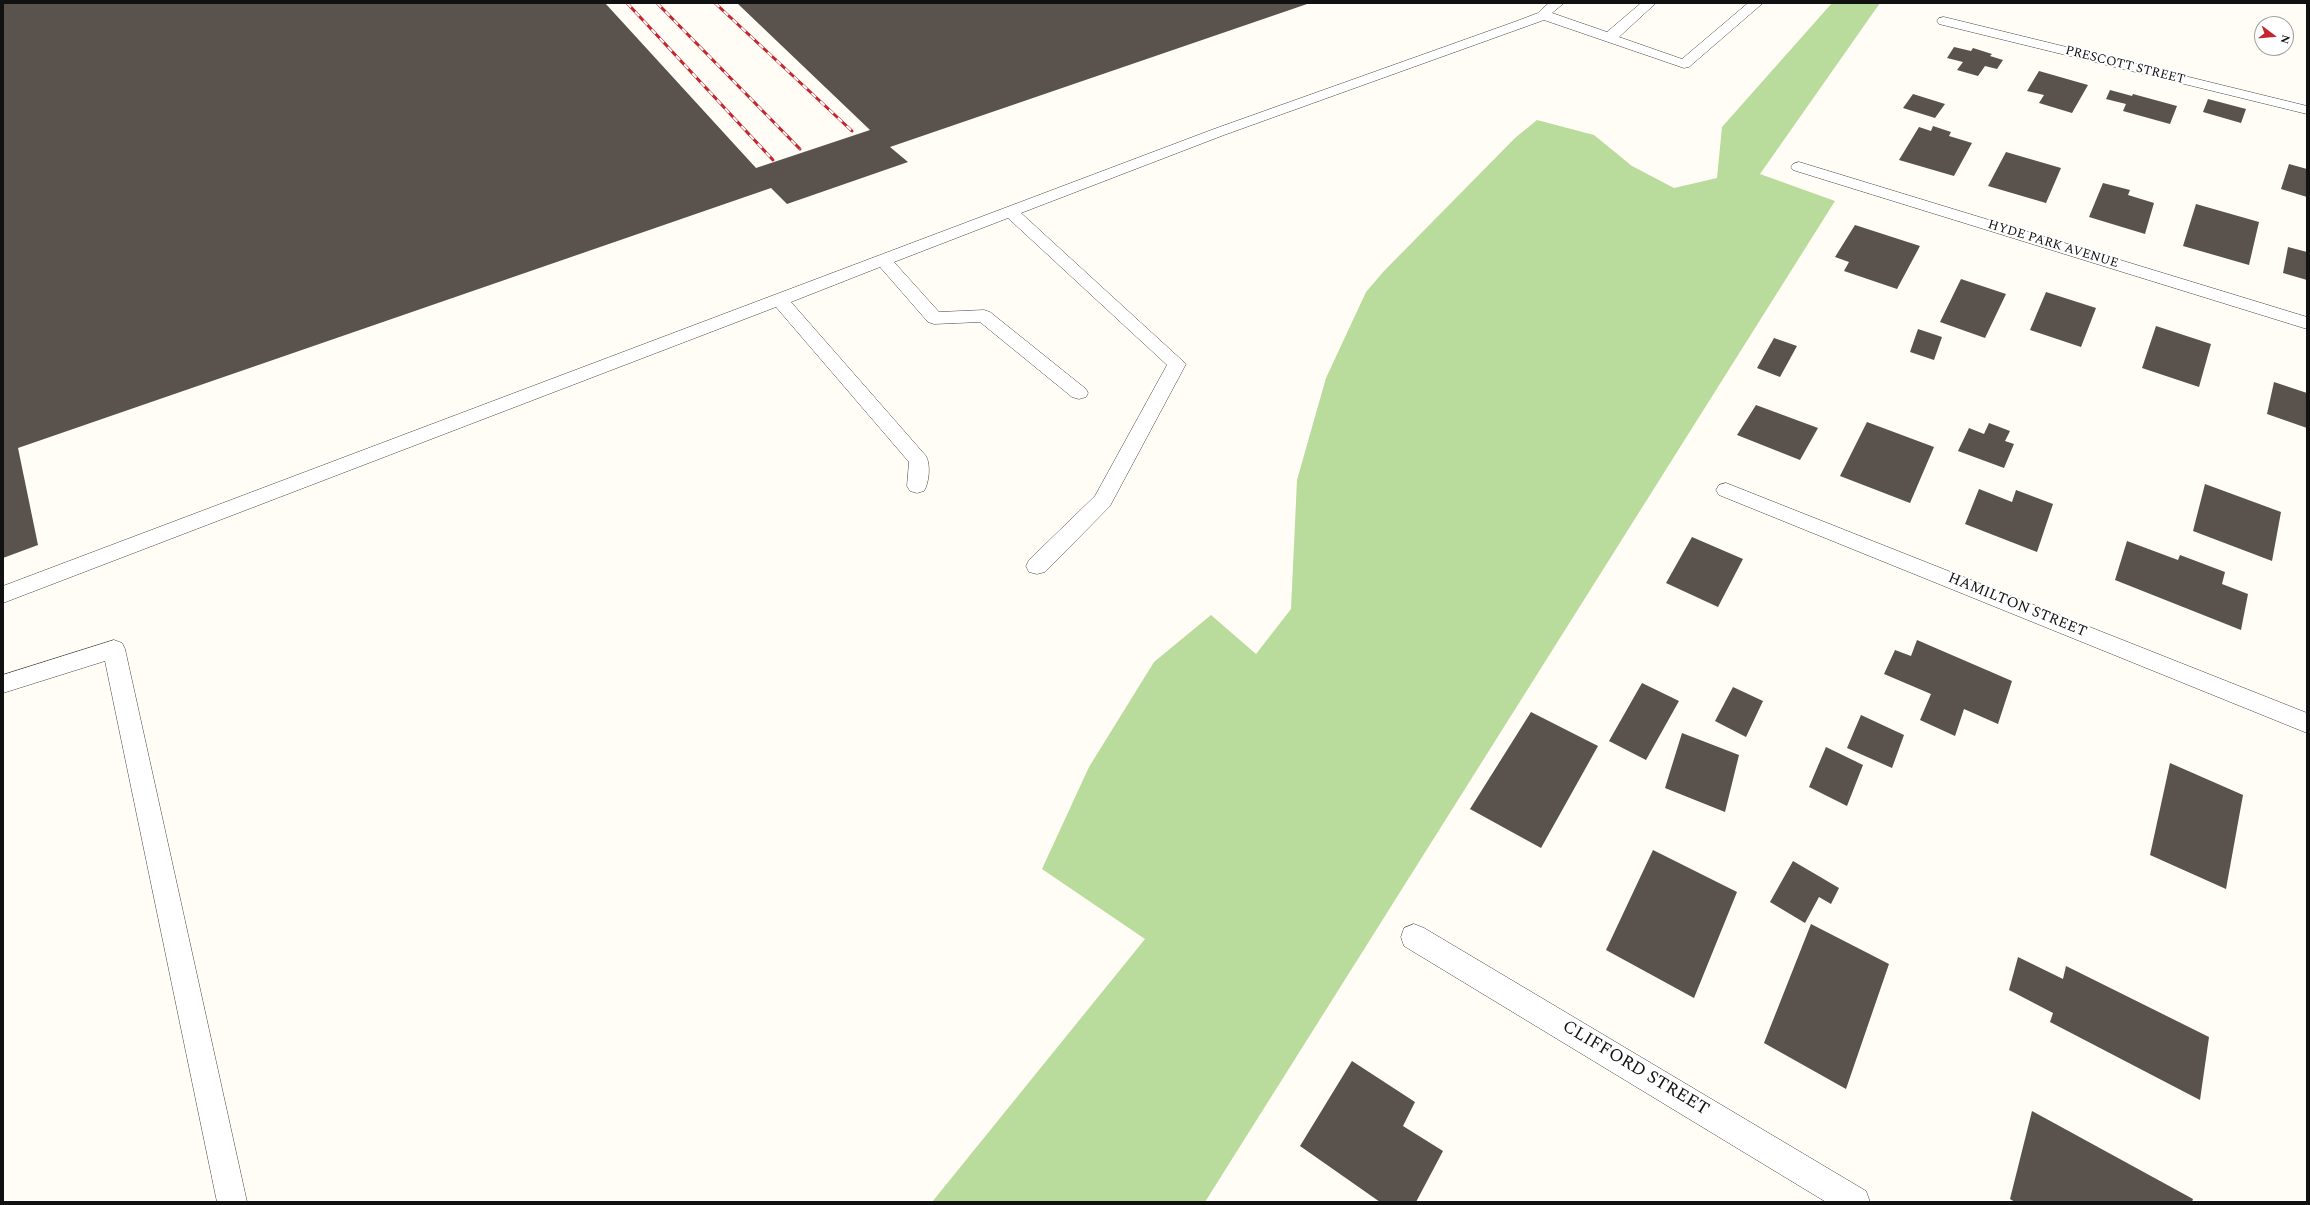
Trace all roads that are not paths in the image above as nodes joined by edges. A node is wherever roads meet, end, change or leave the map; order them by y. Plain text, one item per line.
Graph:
1 (1557, 3) edge
2 (1649, 3) edge
3 (1756, 3) edge
4 (1544, 15) junction
5 (1944, 21) dead end
6 (1610, 37) junction
7 (2307, 110) edge
8 (1799, 167) dead end
9 (1009, 212) junction
10 (882, 259) junction
11 (779, 299) junction
12 (2307, 323) edge
13 (1079, 393) dead end
14 (917, 486) dead end
15 (1726, 490) dead end
16 (1037, 566) dead end
17 (3, 595) edge
18 (3, 684) edge
19 (2307, 723) edge
20 (1414, 937) dead end
21 (232, 1202) edge
22 (1855, 1202) edge

1 - 4 street
2 - 6 street
3 - 6 street
4 - 6 street
4 - 9 street
5 - 7 street, PRESCOTT STREET
8 - 12 street, HYDE PARK AVENUE
9 - 10 street
9 - 16 street
10 - 11 street
10 - 13 street
11 - 14 street
11 - 17 street
15 - 19 street, HAMILTON STREET
18 - 21 street
20 - 22 street, CLIFFORD STREET

